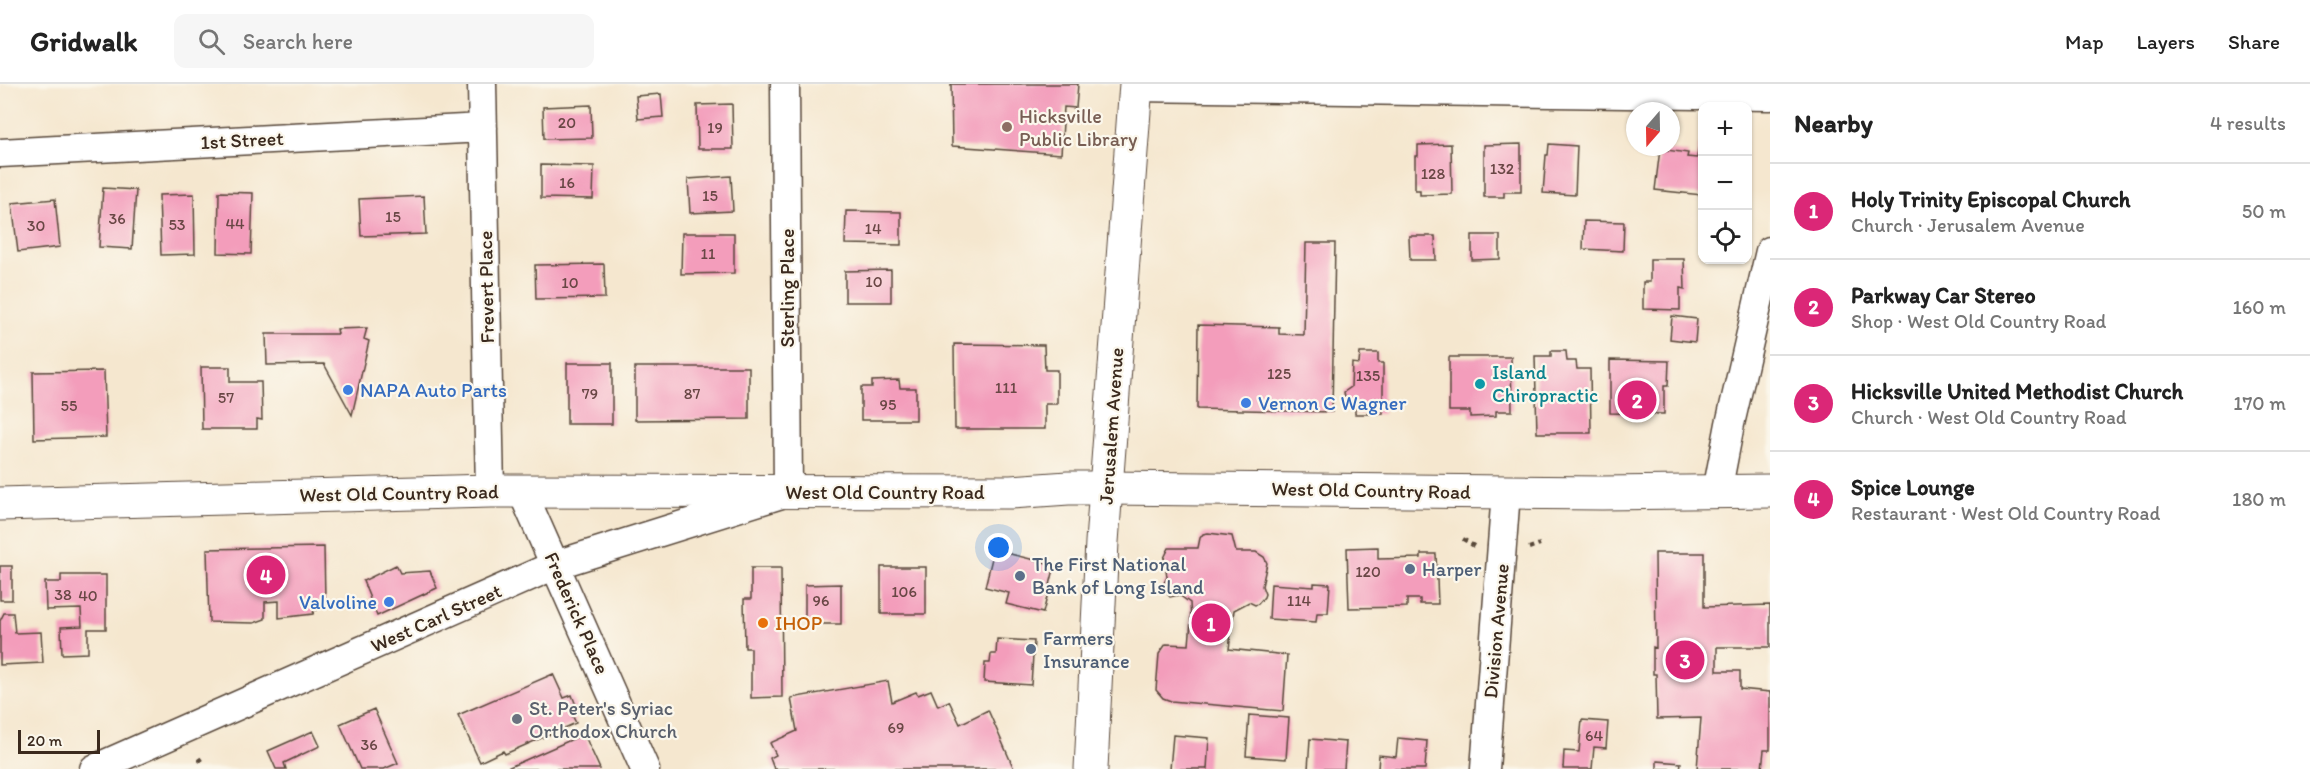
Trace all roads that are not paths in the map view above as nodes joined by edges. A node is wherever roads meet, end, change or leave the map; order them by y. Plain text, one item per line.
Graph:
1 (482, 84) edge
2 (785, 84) edge
3 (1135, 86) edge
4 (1770, 96) edge
5 (483, 128) junction
6 (0, 153) edge
7 (1770, 251) edge
8 (1106, 488) junction
9 (489, 490) junction
10 (522, 491) junction
11 (1770, 491) edge
12 (788, 492) junction
13 (1506, 492) junction
14 (1717, 492) junction
15 (0, 504) edge
16 (555, 565) junction
17 (94, 769) edge
18 (645, 769) edge
19 (1091, 769) edge
20 (1485, 769) edge

1 - 5 street, Frevert Place
2 - 12 street, Sterling Place
3 - 4 street
3 - 8 main road, Jerusalem Avenue
5 - 6 street, 1st Street
5 - 9 street, Frevert Place
7 - 14 street
8 - 12 main road, West Old Country Road
8 - 13 main road, West Old Country Road
8 - 19 main road, Jerusalem Avenue
9 - 10 main road, West Old Country Road
9 - 15 main road, West Old Country Road
10 - 12 main road, West Old Country Road
10 - 16 street, Frederick Place
11 - 14 main road, West Old Country Road
12 - 16 street, West Carl Street
13 - 14 main road, West Old Country Road
13 - 20 street, Division Avenue
16 - 17 street, West Carl Street
16 - 18 street, Frederick Place

